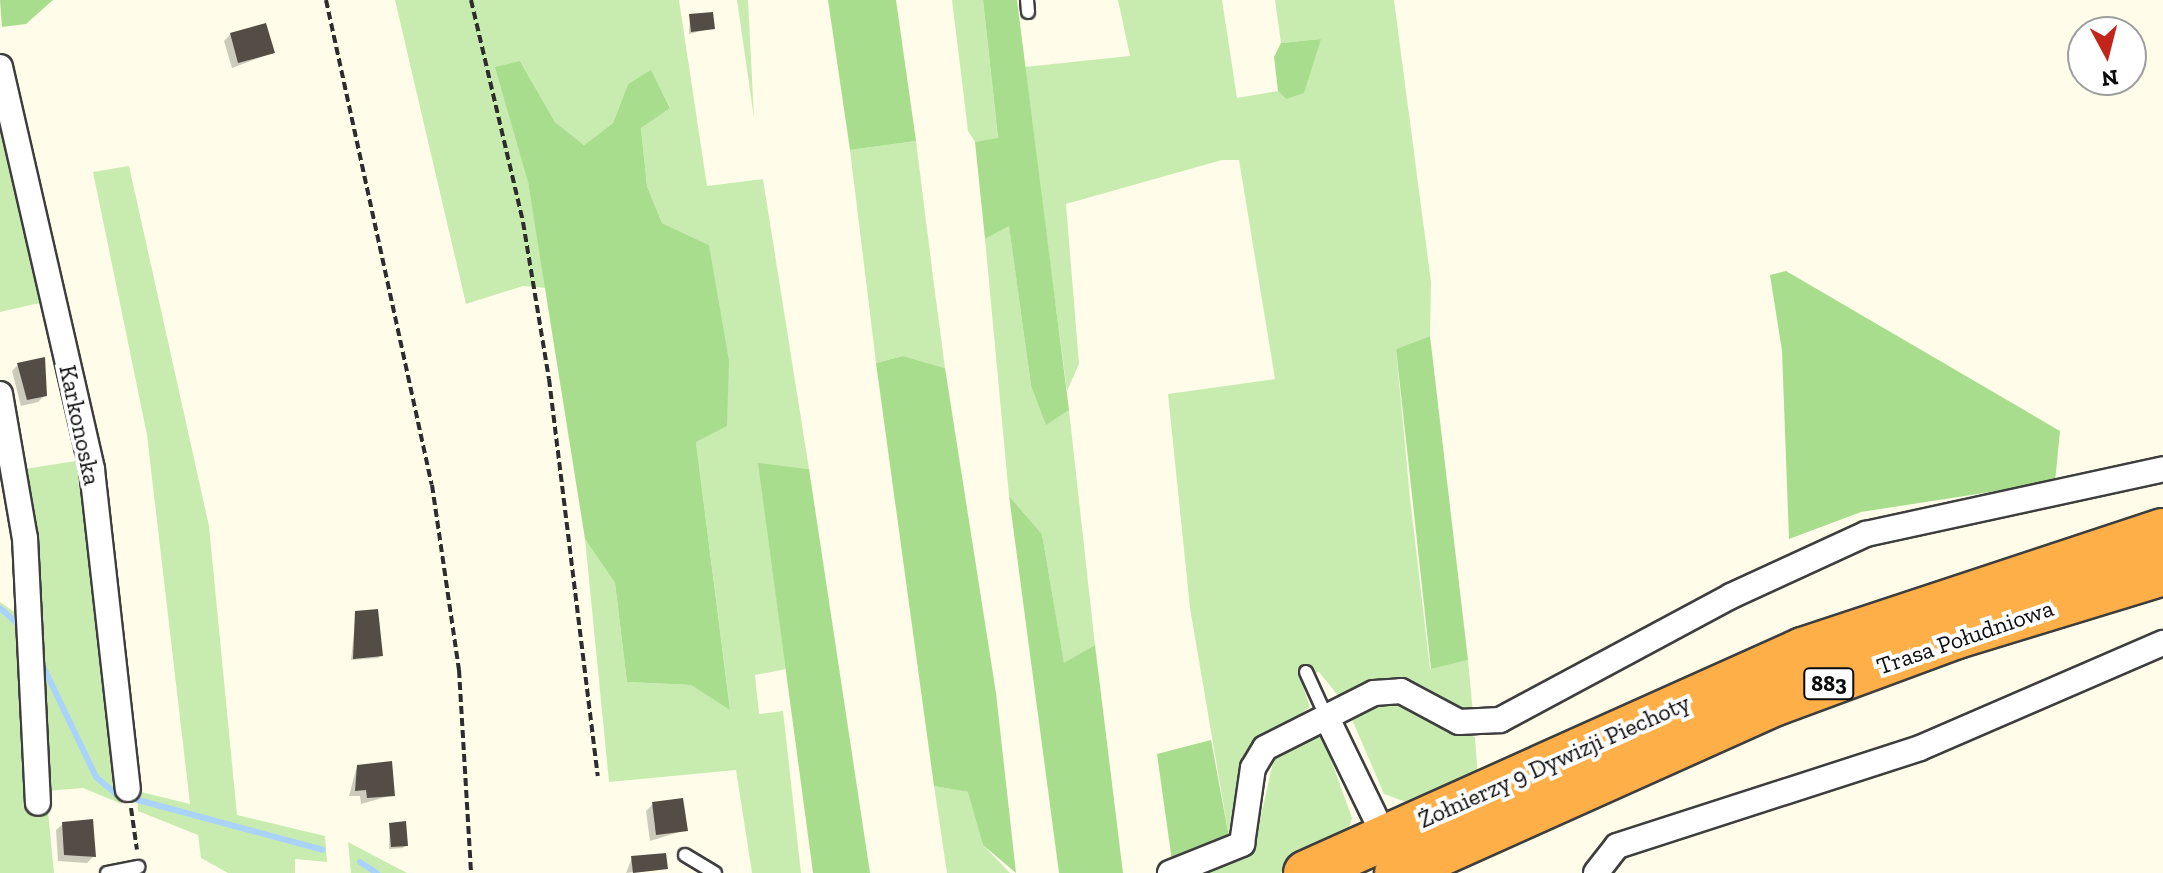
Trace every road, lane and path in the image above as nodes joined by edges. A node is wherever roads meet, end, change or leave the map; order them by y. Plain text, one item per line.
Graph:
1 (326, 0) edge
2 (471, 0) edge
3 (0, 67) edge
4 (0, 394) edge
5 (2163, 469) edge
6 (2163, 531) edge
7 (2163, 573) edge
8 (2163, 643) edge
9 (1803, 650) joint
10 (1306, 672) dead end
11 (1326, 716) junction
12 (598, 776) dead end
13 (128, 789) dead end
14 (38, 803) dead end
15 (133, 820) dead end
16 (1505, 822) joint
17 (685, 855) dead end
18 (1397, 864) edge
19 (138, 867) joint
20 (107, 873) edge
21 (471, 873) edge
22 (715, 873) edge
23 (1170, 873) edge
24 (1306, 873) edge
25 (1596, 873) edge

1 - 21 path
2 - 12 path
3 - 13 street, Karkonoska
4 - 14 street
5 - 11 street
6 - 9 highway, Trasa Południowa / 883
7 - 16 highway, Trasa Południowa / 883
8 - 25 street
9 - 18 highway, Żołnierzy 9 Dywizji Piechoty / 883
10 - 11 lane
11 - 18 street
11 - 23 street
15 - 19 path
16 - 18 highway, Żołnierzy 9 Dywizji Piechoty / 883
17 - 22 lane
18 - 24 highway, Żołnierzy 9 Dywizji Piechoty / 883
19 - 20 lane

